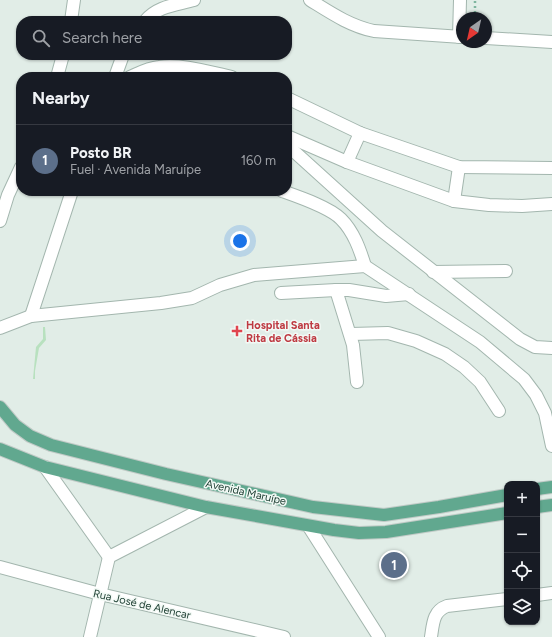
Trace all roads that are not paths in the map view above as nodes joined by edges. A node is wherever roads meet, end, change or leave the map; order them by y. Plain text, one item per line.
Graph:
1 (74, 0) edge
2 (194, 0) edge
3 (310, 0) edge
4 (460, 0) edge
5 (460, 12) edge
6 (72, 16) edge
7 (149, 16) edge
8 (456, 37) edge
9 (492, 38) edge
10 (552, 42) edge
11 (62, 60) edge
12 (121, 60) edge
13 (58, 72) edge
14 (117, 72) edge
15 (142, 72) edge
16 (208, 72) edge
17 (292, 100) edge
18 (360, 133) junction
19 (292, 138) edge
20 (292, 150) edge
21 (347, 162) junction
22 (459, 167) junction
23 (552, 168) edge
24 (16, 177) edge
25 (292, 195) edge
26 (70, 196) edge
27 (4, 200) edge
28 (454, 202) junction
29 (552, 204) edge
30 (0, 221) edge
31 (365, 266) junction
32 (506, 271) dead end
33 (433, 272) junction
34 (336, 290) junction
35 (282, 293) dead end
36 (409, 294) junction
37 (30, 316) junction
38 (0, 328) edge
39 (351, 334) junction
40 (552, 348) edge
41 (357, 382) dead end
42 (0, 407) edge
43 (499, 411) dead end
44 (552, 446) edge
45 (0, 449) edge
46 (45, 467) junction
47 (552, 486) edge
48 (540, 488) edge
49 (504, 495) edge
50 (552, 505) edge
51 (206, 507) junction
52 (540, 507) edge
53 (504, 513) edge
54 (309, 527) junction
55 (109, 557) junction
56 (0, 567) edge
57 (552, 593) edge
58 (100, 594) junction
59 (540, 595) edge
60 (504, 599) edge
61 (90, 637) edge
62 (284, 637) edge
63 (379, 637) edge
64 (430, 637) edge

1 - 6 street
2 - 7 street
3 - 8 street
4 - 5 street
9 - 10 street
11 - 13 street
12 - 14 street
15 - 16 street
17 - 18 street
18 - 21 street
18 - 22 street
19 - 21 street
20 - 33 street
21 - 28 street
22 - 23 street
22 - 28 street
24 - 27 street
25 - 31 street
26 - 37 street
27 - 30 street
28 - 29 street
31 - 36 street
31 - 37 street
32 - 33 street
33 - 40 street
34 - 35 street
34 - 36 street
34 - 39 street
36 - 44 street
37 - 38 street
39 - 41 street
39 - 43 street
42 - 49 main road, Avenida Maruípe
45 - 46 main road, Avenida Maruípe
46 - 51 main road, Avenida Maruípe
46 - 55 street
47 - 48 main road
50 - 52 main road
51 - 54 main road, Avenida Maruípe
51 - 55 street
53 - 54 main road, Avenida Maruípe
54 - 63 street
55 - 58 street
56 - 58 street, Rua José de Alencar
57 - 59 street
58 - 61 street
58 - 62 street, Rua José de Alencar
60 - 64 street

